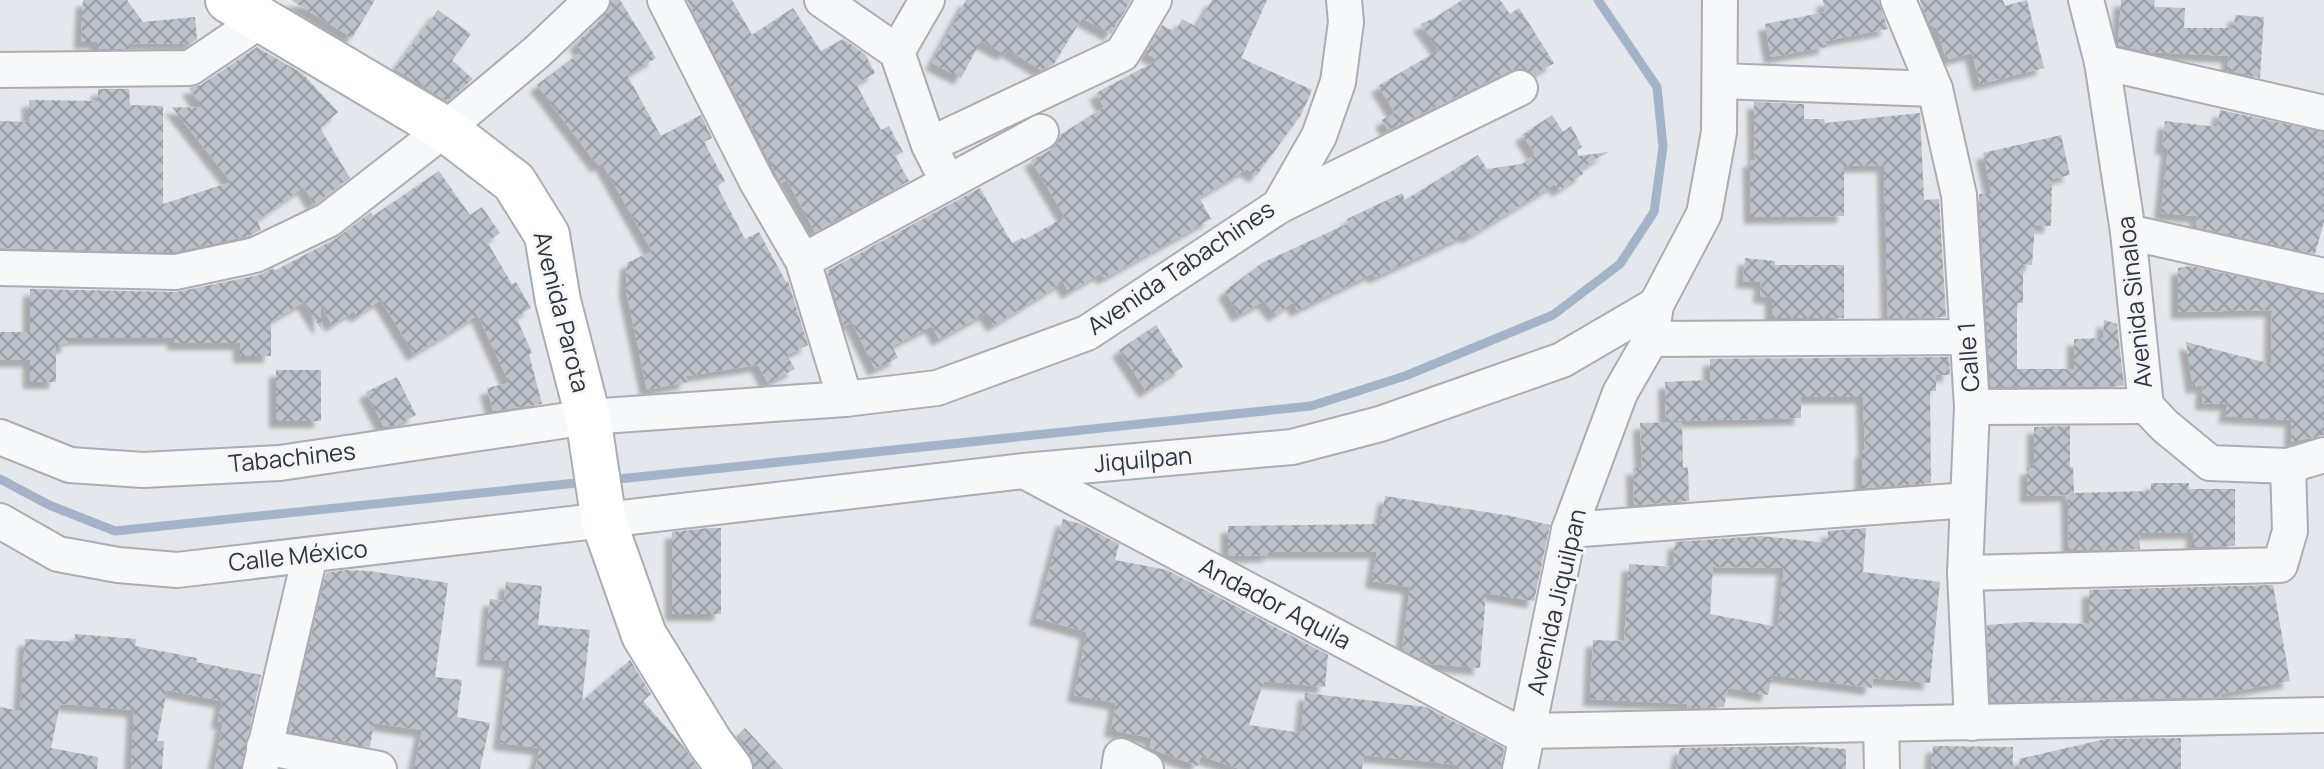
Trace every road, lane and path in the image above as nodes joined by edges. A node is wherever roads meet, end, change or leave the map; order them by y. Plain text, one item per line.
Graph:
1 (592, 0) edge
2 (665, 0) edge
3 (822, 0) edge
4 (927, 0) edge
5 (1154, 0) edge
6 (1344, 0) edge
7 (1898, 0) edge
8 (2086, 0) edge
9 (1721, 3) edge
10 (245, 10) edge
11 (897, 52) junction
12 (2102, 62) junction
13 (0, 70) edge
14 (1720, 81) junction
15 (1520, 88) dead end
16 (1935, 89) junction
17 (2324, 113) edge
18 (445, 129) junction
19 (1041, 132) dead end
20 (929, 145) junction
21 (947, 182) junction
22 (1279, 206) junction
23 (2128, 232) junction
24 (803, 261) junction
25 (0, 268) edge
26 (2324, 276) edge
27 (1656, 305) junction
28 (1966, 337) junction
29 (1651, 339) junction
30 (845, 399) junction
31 (2146, 406) junction
32 (1972, 407) junction
33 (588, 422) junction
34 (0, 437) edge
35 (2324, 455) edge
36 (2288, 466) junction
37 (1024, 471) junction
38 (1968, 500) junction
39 (601, 504) junction
40 (0, 521) edge
41 (1569, 530) junction
42 (310, 555) junction
43 (1965, 573) junction
44 (2324, 715) edge
45 (1972, 723) junction
46 (1881, 725) junction
47 (1525, 746) edge
48 (262, 758) edge
49 (379, 769) edge
50 (730, 769) edge
51 (1882, 769) edge

1 - 18 street
2 - 24 street
3 - 11 street
4 - 11 street
5 - 20 street
6 - 22 street, Avenida Tabachines
7 - 16 street, Calle 1
8 - 12 street, Avenida Sinaloa
9 - 14 street
10 - 13 street
10 - 18 street, Avenida Parota
11 - 20 street
12 - 17 street
12 - 23 street, Avenida Sinaloa
14 - 16 street
14 - 27 street
15 - 22 street
16 - 28 street, Calle 1
18 - 25 street
18 - 33 street, Avenida Parota
19 - 21 street
20 - 21 street
21 - 24 street
22 - 30 street, Avenida Tabachines
23 - 26 street
23 - 31 street, Avenida Sinaloa
24 - 30 street
27 - 29 street, Avenida Jiquilpan
27 - 37 street, Jiquilpan
28 - 29 street
28 - 32 street, Calle 1
29 - 41 street, Avenida Jiquilpan
30 - 33 street, Avenida Tabachines
31 - 32 street
31 - 36 street, Avenida Sinaloa
32 - 38 street, Calle 1
33 - 34 street, Tabachines
33 - 39 street, Avenida Parota
35 - 36 street, Avenida Sinaloa
36 - 43 street
37 - 39 street, Jiquilpan
37 - 47 street, Andador Aquila
38 - 41 street
38 - 43 street, Calle 1
39 - 42 street, Calle México
39 - 50 street, Avenida Parota
40 - 42 street, Calle México
41 - 47 street, Avenida Jiquilpan
42 - 48 street
43 - 45 street, Calle 1
44 - 45 street, Andador Aquila
45 - 46 street, Andador Aquila
46 - 47 street, Andador Aquila
46 - 51 street
48 - 49 street

